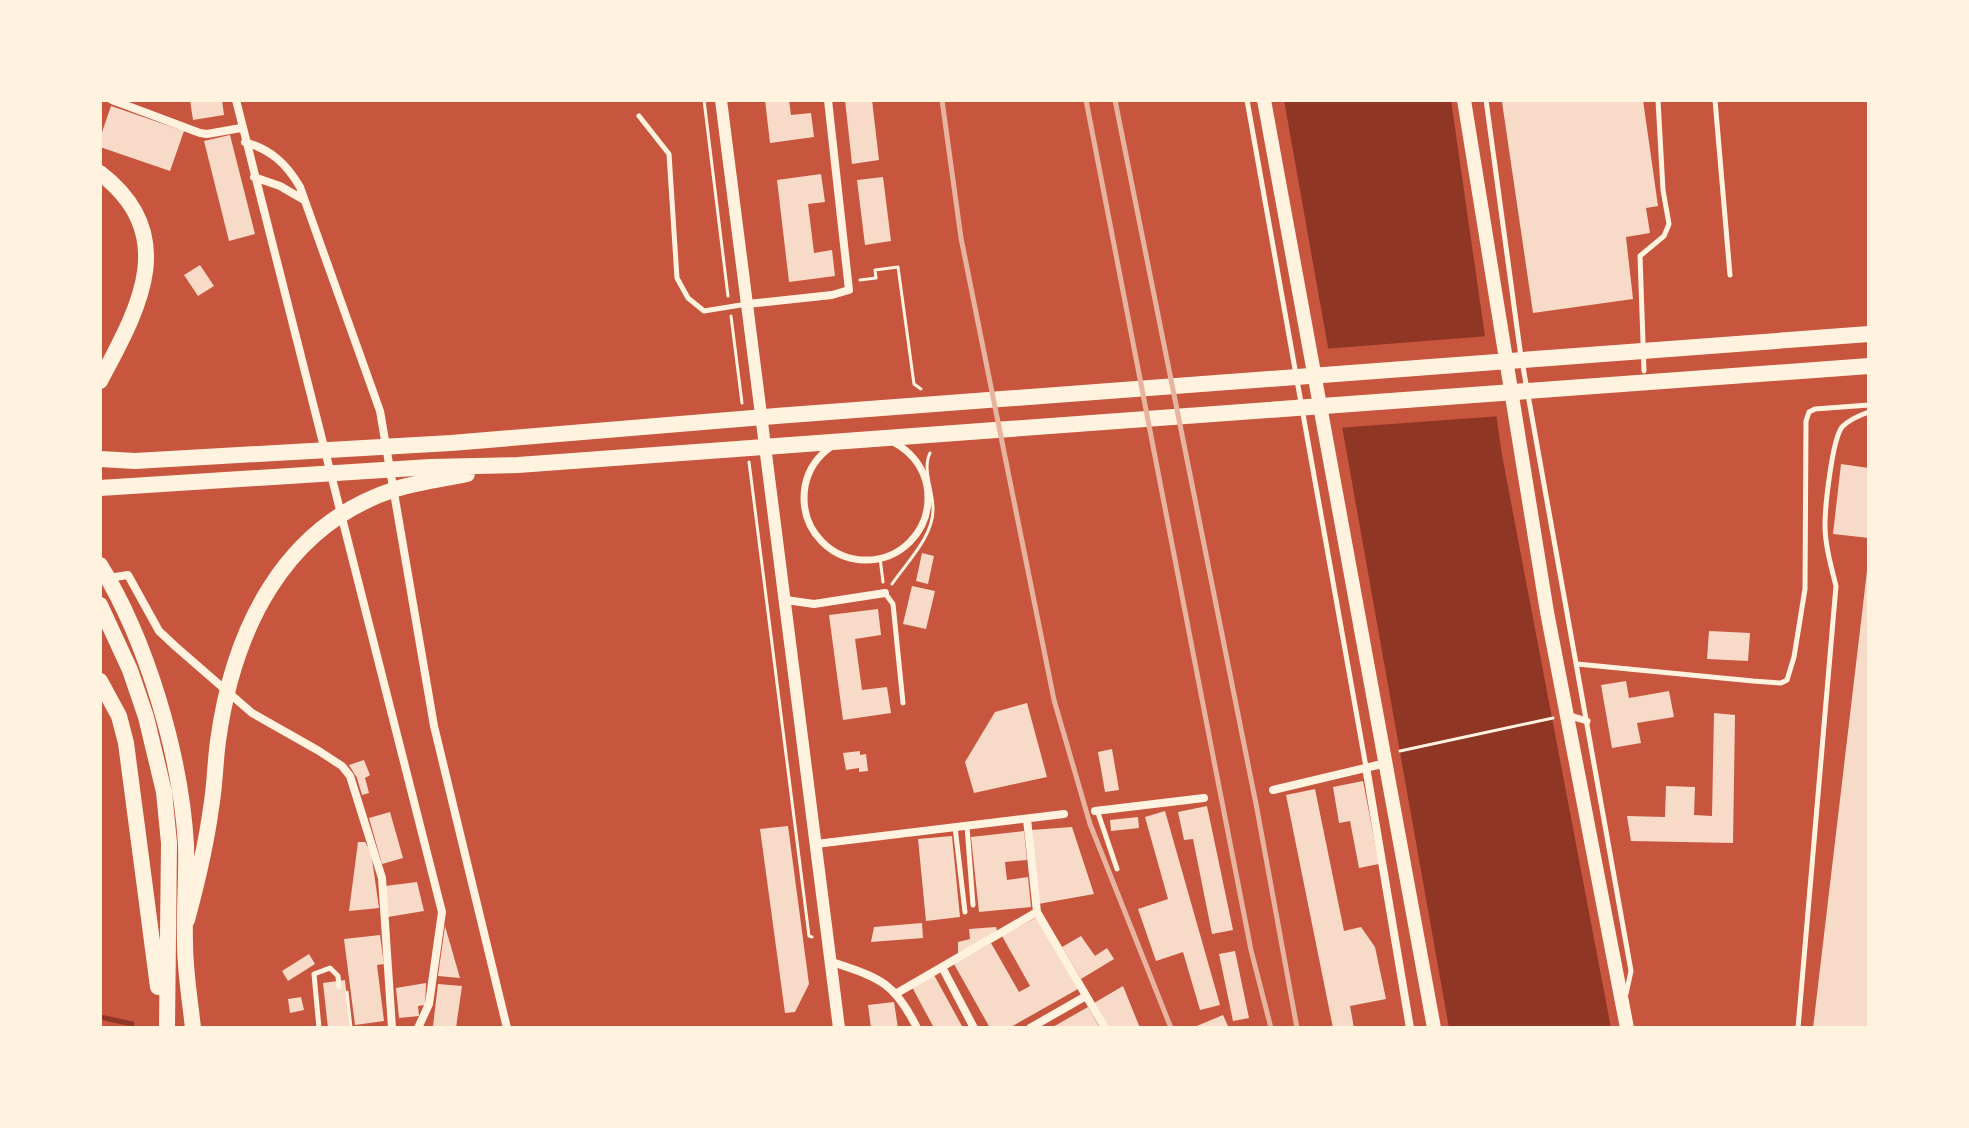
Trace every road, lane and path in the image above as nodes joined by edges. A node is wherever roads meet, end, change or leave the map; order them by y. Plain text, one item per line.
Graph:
1 (112, 100) edge
2 (236, 100) edge
3 (704, 100) edge
4 (721, 100) edge
5 (828, 100) edge
6 (1247, 100) edge
7 (1264, 100) edge
8 (1464, 100) edge
9 (1486, 100) edge
10 (1658, 100) edge
11 (1715, 100) edge
12 (639, 116) dead end
13 (241, 128) junction
14 (245, 142) junction
15 (100, 173) edge
16 (254, 177) junction
17 (306, 202) junction
18 (1730, 275) dead end
19 (747, 304) junction
20 (730, 307) junction
21 (1869, 334) edge
22 (1869, 366) edge
23 (1644, 371) dead end
24 (100, 381) edge
25 (1869, 405) edge
26 (1869, 412) edge
27 (744, 417) dead end
28 (747, 448) dead end
29 (100, 459) edge
30 (518, 465) junction
31 (100, 488) edge
32 (880, 558) junction
33 (100, 565) edge
34 (106, 584) edge
35 (885, 593) junction
36 (786, 600) junction
37 (100, 605) edge
38 (1577, 664) junction
39 (100, 681) edge
40 (903, 703) dead end
41 (1561, 716) junction
42 (1587, 721) junction
43 (1391, 758) junction
44 (1366, 767) junction
45 (1273, 790) dead end
46 (1204, 798) dead end
47 (1096, 811) joint
48 (1064, 814) dead end
49 (1027, 819) junction
50 (967, 826) junction
51 (955, 827) junction
52 (816, 844) junction
53 (1117, 869) dead end
54 (973, 905) dead end
55 (965, 912) dead end
56 (1037, 912) junction
57 (187, 920) junction
58 (829, 947) junction
59 (832, 962) junction
60 (942, 967) junction
61 (346, 981) dead end
62 (339, 987) dead end
63 (897, 993) junction
64 (1086, 996) junction
65 (1623, 1007) junction
66 (165, 1028) edge
67 (193, 1028) edge
68 (319, 1028) edge
69 (351, 1028) edge
70 (392, 1028) edge
71 (418, 1028) edge
72 (507, 1028) edge
73 (839, 1028) edge
74 (917, 1028) edge
75 (974, 1028) edge
76 (1030, 1028) edge
77 (1105, 1028) edge
78 (1410, 1028) edge
79 (1434, 1028) edge
80 (1627, 1028) edge
81 (1798, 1028) edge

1 - 13 street
2 - 13 street
3 - 20 path
4 - 19 main road
5 - 19 street
6 - 44 lane
7 - 43 main road
8 - 41 main road
9 - 38 lane
10 - 23 lane
11 - 18 lane
12 - 20 lane
13 - 14 street
14 - 16 street
14 - 17 street
15 - 24 highway
16 - 17 street
16 - 71 street
17 - 72 street
19 - 20 lane
19 - 36 main road
20 - 27 path
21 - 29 highway
22 - 30 highway
25 - 38 lane
26 - 81 lane
28 - 58 path
30 - 31 highway
30 - 57 highway
32 - 32 street
32 - 35 path
33 - 34 highway
34 - 57 highway
34 - 70 street
35 - 36 street
35 - 40 lane
36 - 52 main road
37 - 66 highway
38 - 42 lane
39 - 66 highway
41 - 42 street
41 - 43 path
41 - 65 main road
42 - 65 lane
43 - 44 street
43 - 79 main road
44 - 45 street
44 - 78 street
46 - 47 street
47 - 53 lane
48 - 49 street
49 - 50 street
49 - 56 street
50 - 51 street
50 - 54 lane
51 - 52 street
51 - 55 lane
52 - 58 main road
56 - 60 street
56 - 64 street
57 - 67 highway
58 - 59 main road
59 - 63 street
59 - 73 main road
60 - 63 street
60 - 75 street
61 - 69 path
62 - 68 lane
63 - 74 street
64 - 76 street
64 - 77 street
65 - 80 main road

